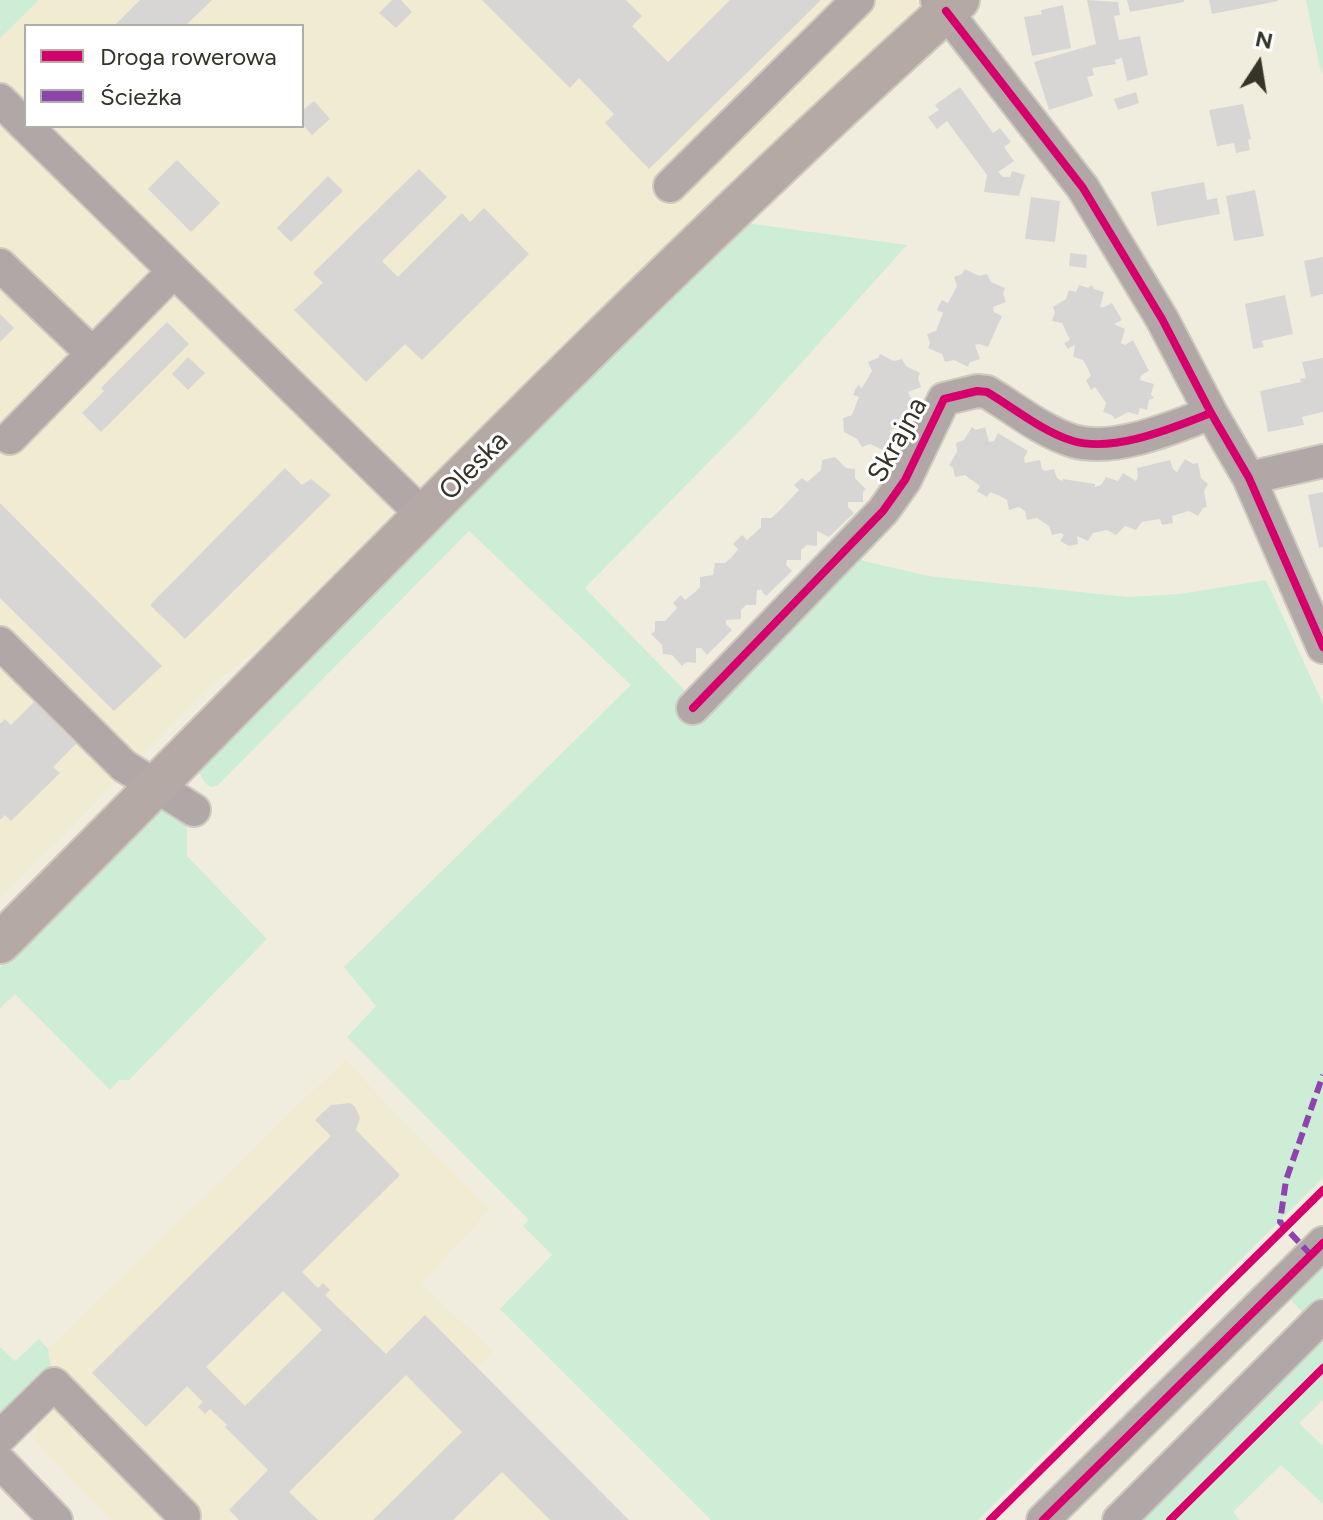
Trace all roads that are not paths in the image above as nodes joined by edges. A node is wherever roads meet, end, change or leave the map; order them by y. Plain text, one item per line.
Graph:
1 (858, 0) edge
2 (947, 4) edge
3 (0, 100) edge
4 (24, 124) edge
5 (28, 128) edge
6 (670, 186) dead end
7 (0, 265) edge
8 (174, 271) junction
9 (93, 354) junction
10 (1211, 413) junction
11 (10, 438) dead end
12 (1323, 461) edge
13 (1249, 478) junction
14 (423, 515) junction
15 (0, 643) edge
16 (1323, 647) edge
17 (693, 708) dead end
18 (157, 786) junction
19 (194, 810) dead end
20 (0, 943) edge
21 (1323, 1243) edge
22 (1323, 1316) edge
23 (0, 1437) edge
24 (0, 1462) edge
25 (184, 1516) dead end
26 (51, 1518) edge
27 (1043, 1520) edge
28 (1119, 1520) edge

1 - 6 street
2 - 10 street
2 - 14 main road, Oleska
3 - 4 street
5 - 8 street
7 - 9 street
8 - 9 street
8 - 14 street
9 - 11 street
10 - 13 street
10 - 17 street, Skrajna
12 - 13 street
13 - 16 street
14 - 18 main road, Oleska
15 - 18 street
18 - 19 street
18 - 20 main road, Oleska
21 - 27 street
22 - 28 street
23 - 25 street
24 - 26 street

